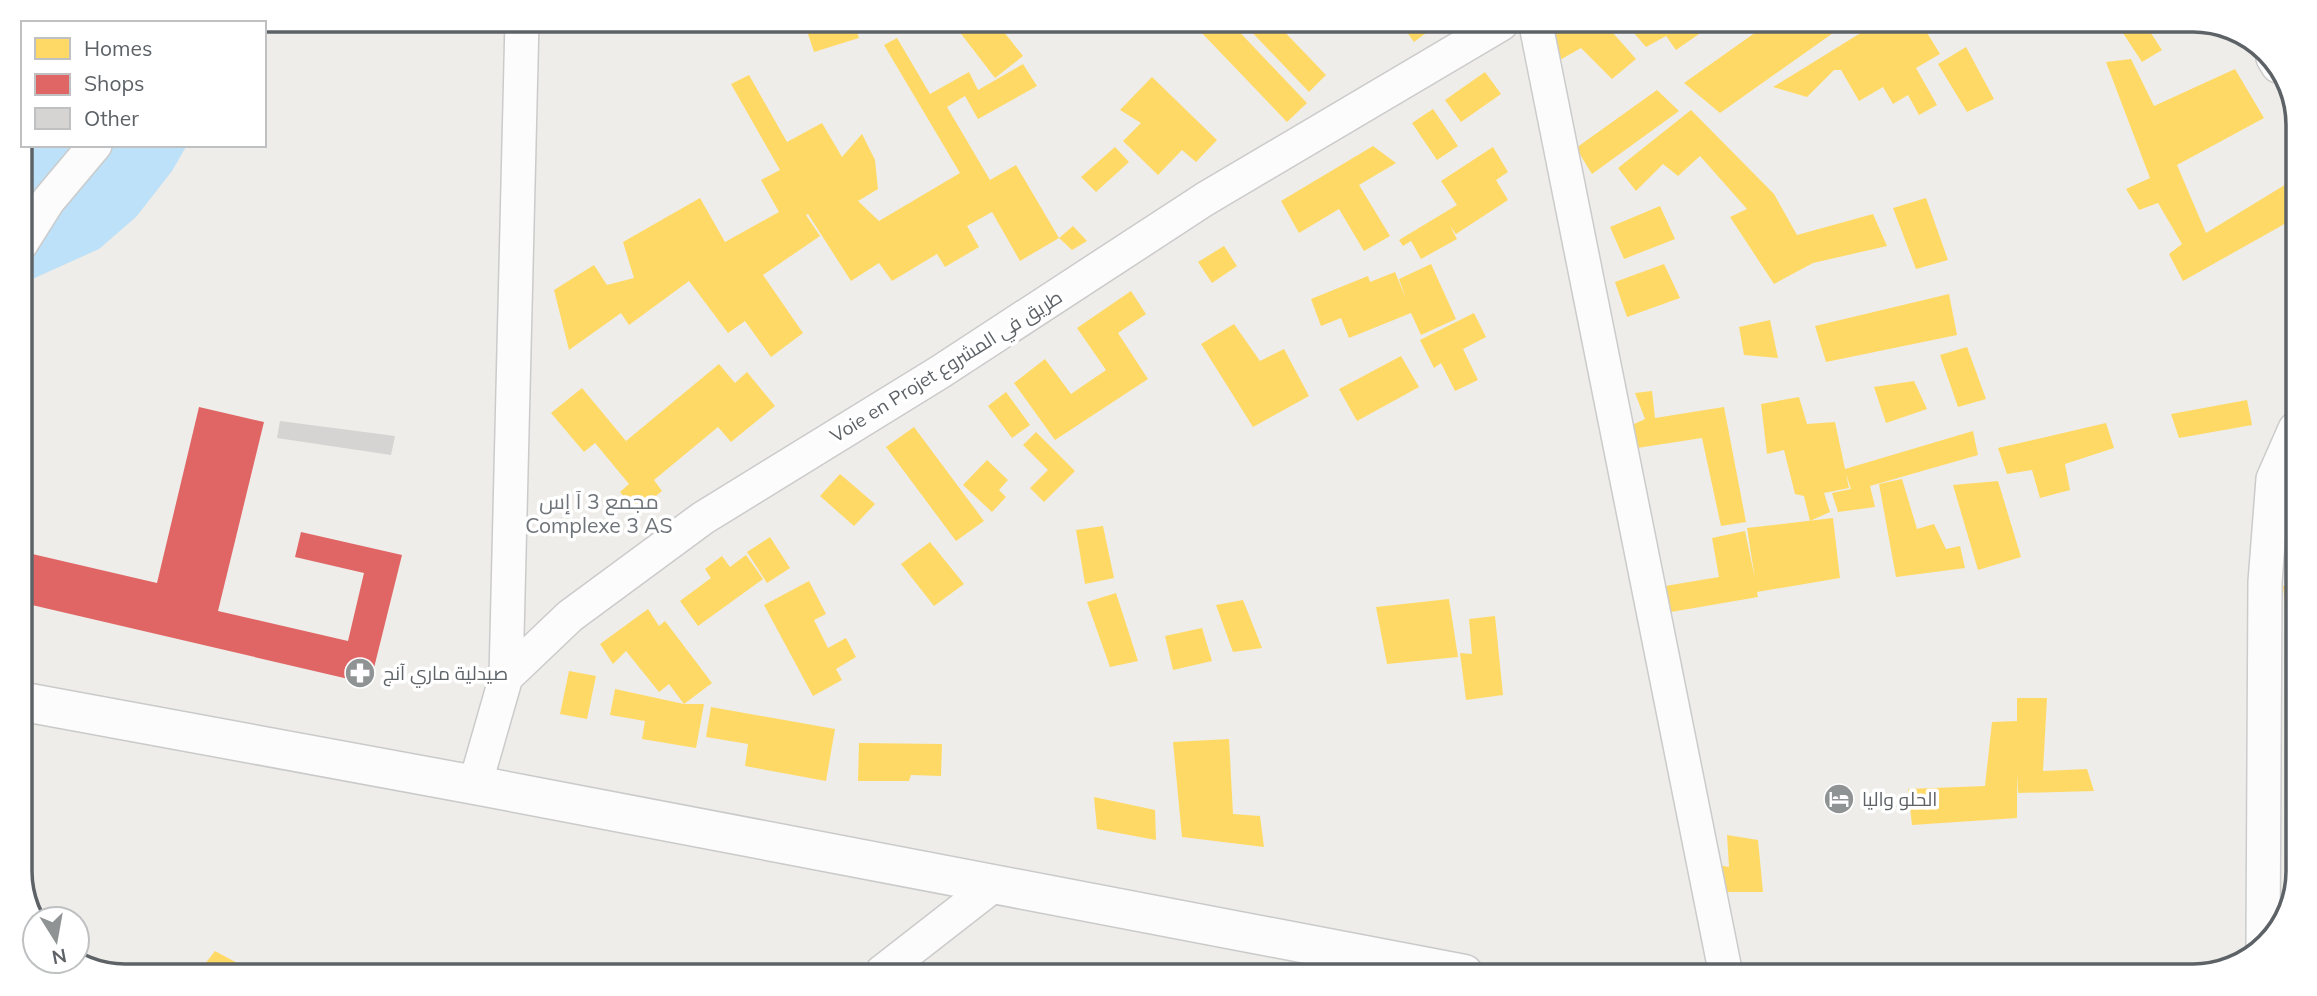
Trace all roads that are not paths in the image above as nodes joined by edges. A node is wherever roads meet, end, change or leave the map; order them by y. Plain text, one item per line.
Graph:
1 (522, 32) edge
2 (1487, 32) edge
3 (1538, 32) edge
4 (93, 147) edge
5 (32, 226) edge
6 (2285, 451) edge
7 (506, 677) junction
8 (32, 703) edge
9 (475, 785) junction
10 (995, 884) junction
11 (2263, 931) edge
12 (892, 964) edge
13 (1412, 964) edge
14 (1724, 964) edge

1 - 7 street
2 - 7 street, Voie en Projet طريق في المشروع
3 - 14 street
4 - 5 street
6 - 11 street
7 - 9 street
8 - 9 main road
9 - 10 main road
10 - 12 street
10 - 13 main road

